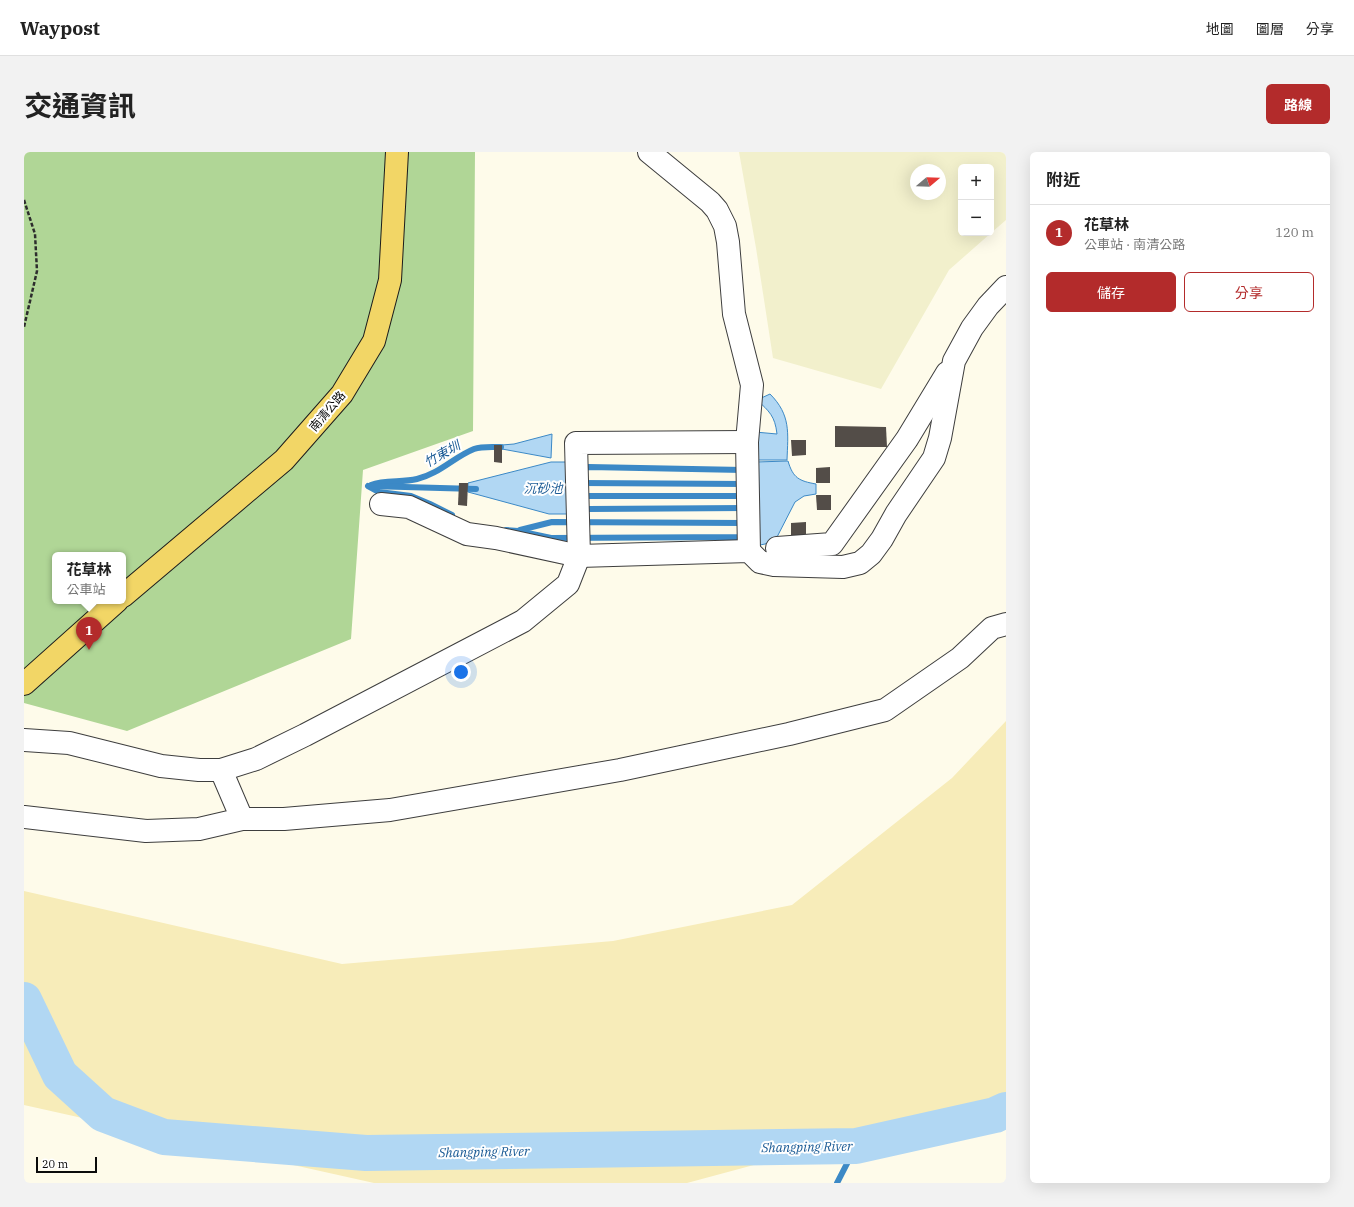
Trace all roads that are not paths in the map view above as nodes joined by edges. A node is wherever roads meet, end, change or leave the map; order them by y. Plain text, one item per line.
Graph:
1 (397, 152) edge
2 (648, 152) edge
3 (1006, 287) edge
4 (954, 361) junction
5 (747, 442) junction
6 (381, 504) dead end
7 (777, 548) dead end
8 (748, 551) junction
9 (579, 556) junction
10 (126, 593) edge
11 (114, 604) edge
12 (1006, 624) edge
13 (24, 684) edge
14 (24, 740) edge
15 (221, 770) junction
16 (24, 817) edge
17 (242, 819) junction

1 - 10 main road, 南清公路
2 - 5 street
3 - 4 street
4 - 7 street
4 - 8 street
5 - 8 street
5 - 9 street
6 - 9 street
8 - 9 street
9 - 15 street
11 - 13 main road
12 - 17 street
14 - 15 street
15 - 17 street
16 - 17 street

